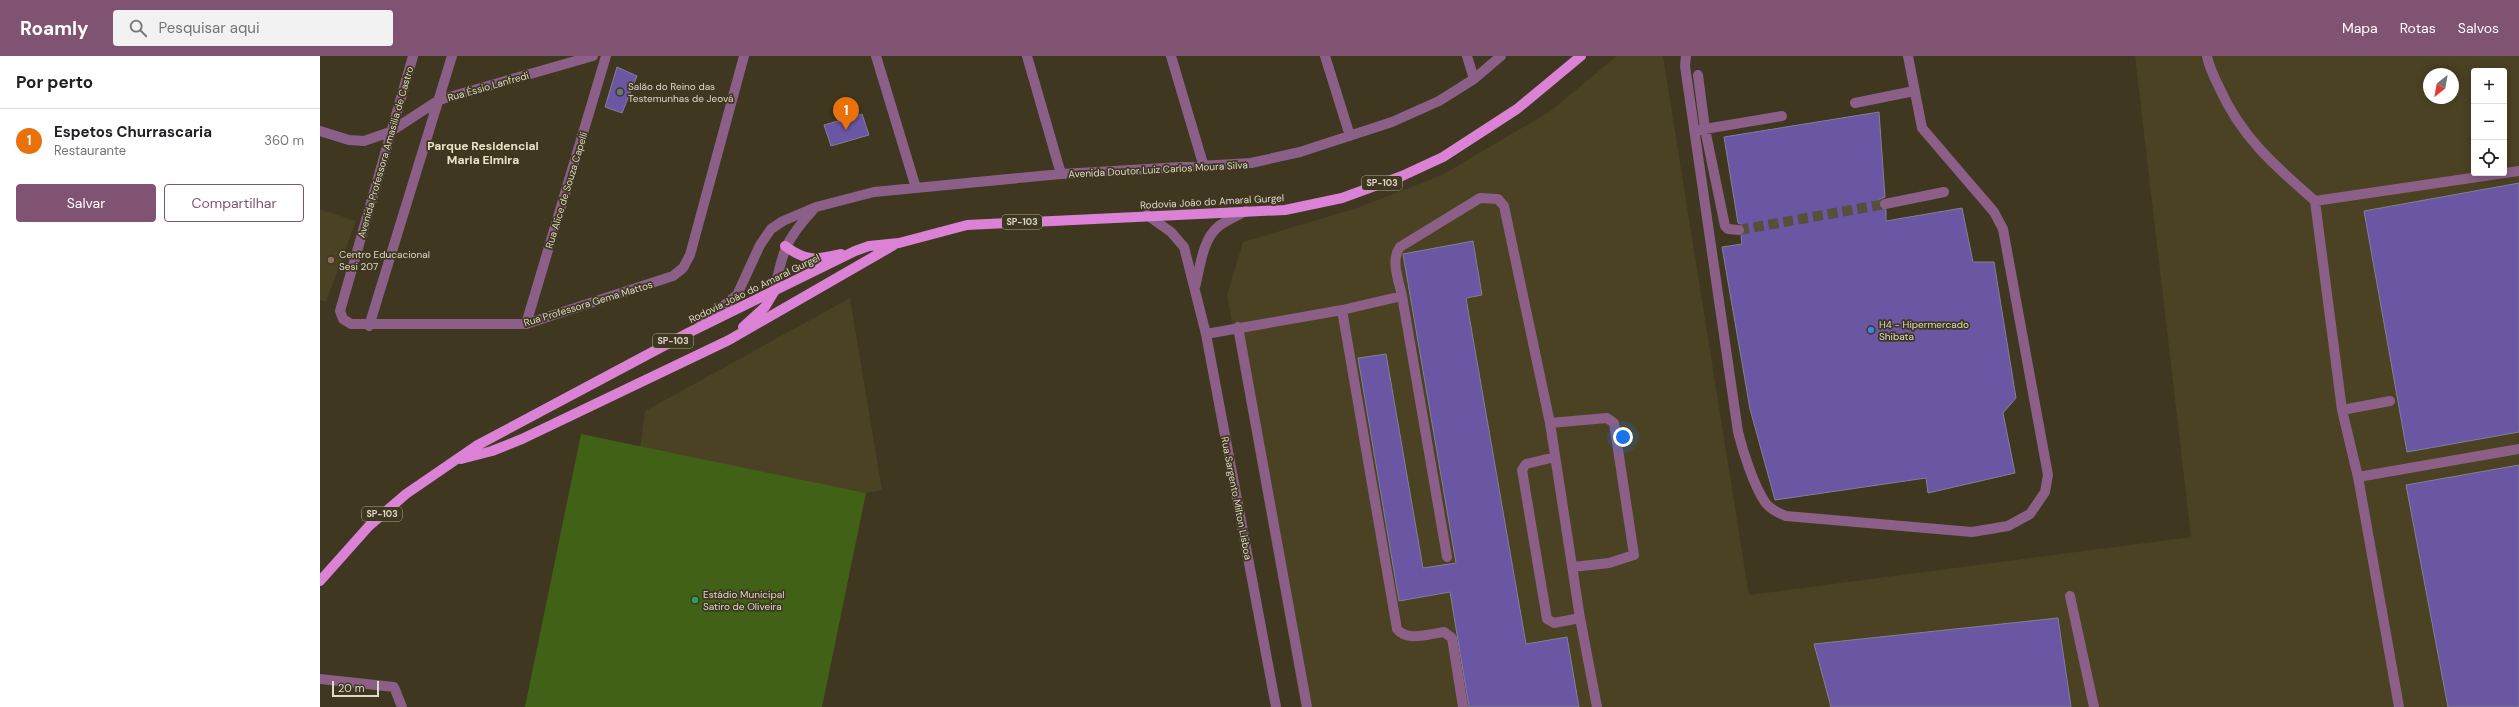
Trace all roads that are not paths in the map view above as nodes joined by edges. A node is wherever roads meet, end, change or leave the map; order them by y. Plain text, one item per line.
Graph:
1 (413, 56) edge
2 (452, 56) edge
3 (593, 56) edge
4 (606, 56) edge
5 (744, 56) edge
6 (876, 56) edge
7 (1027, 56) edge
8 (1171, 56) edge
9 (1325, 56) edge
10 (1467, 56) edge
11 (1501, 56) edge
12 (1581, 56) edge
13 (1686, 56) edge
14 (1908, 56) edge
15 (2207, 56) edge
16 (1698, 75) dead end
17 (1474, 79) junction
18 (1914, 91) junction
19 (439, 100) junction
20 (1855, 103) dead end
21 (1782, 116) dead end
22 (1705, 129) junction
23 (320, 131) edge
24 (1695, 131) junction
25 (390, 132) junction
26 (1350, 136) junction
27 (1204, 167) junction
28 (2519, 171) edge
29 (1061, 174) junction
30 (916, 188) junction
31 (1944, 192) dead end
32 (2315, 202) junction
33 (1885, 204) tunnel mouth
34 (816, 207) junction
35 (1248, 210) junction
36 (1147, 215) junction
37 (1739, 230) tunnel mouth
38 (899, 243) junction
39 (785, 246) junction
40 (855, 251) junction
41 (1195, 289) junction
42 (774, 292) junction
43 (1402, 296) junction
44 (1342, 310) junction
45 (526, 324) junction
46 (369, 326) junction
47 (1238, 327) junction
48 (688, 333) junction
49 (1206, 334) junction
50 (729, 340) junction
51 (2390, 401) dead end
52 (2342, 410) junction
53 (1550, 423) junction
54 (2519, 449) edge
55 (1555, 457) junction
56 (456, 460) junction
57 (2358, 477) junction
58 (1447, 556) dead end
59 (1573, 567) junction
60 (320, 581) edge
61 (2070, 596) dead end
62 (1580, 618) junction
63 (320, 679) edge
64 (402, 707) edge
65 (1276, 707) edge
66 (1307, 707) edge
67 (1463, 707) edge
68 (1597, 707) edge
69 (2094, 707) edge
70 (2399, 707) edge

1 - 25 street, Avenida Professora Amasilia de Castro
2 - 19 street
3 - 19 street, Rua Éssio Lanfredi
4 - 45 street, Rua Alice de Souza Capelli
5 - 45 street, Rua Professora Gema Mattos
6 - 30 street
7 - 29 street
8 - 27 street
9 - 26 street
10 - 17 street
11 - 17 street, Avenida Doutor Luiz Carlos Moura Silva
12 - 35 main road, Rodovia João do Amaral Gurgel / SP-103
13 - 24 street
14 - 18 street
15 - 32 street
16 - 22 street
17 - 26 street, Avenida Doutor Luiz Carlos Moura Silva
18 - 20 street
18 - 24 street
19 - 25 street, Rua Éssio Lanfredi
19 - 46 street
21 - 22 street
22 - 24 street
22 - 37 street
23 - 25 street, Rua Éssio Lanfredi
25 - 46 street, Avenida Professora Amasilia de Castro
26 - 27 street, Avenida Doutor Luiz Carlos Moura Silva
27 - 29 street, Avenida Doutor Luiz Carlos Moura Silva
28 - 32 street
29 - 30 street, Avenida Doutor Luiz Carlos Moura Silva
30 - 34 street, Avenida Doutor Luiz Carlos Moura Silva
31 - 33 street
32 - 52 street
34 - 39 street
34 - 48 street, Avenida Doutor Luiz Carlos Moura Silva
35 - 36 main road, Rodovia João do Amaral Gurgel / SP-103
35 - 41 street
36 - 38 main road, Rodovia João do Amaral Gurgel / SP-103
36 - 41 street, Rua Sargento Milton Lisboa
38 - 40 main road, Rodovia João do Amaral Gurgel / SP-103
38 - 50 main road, Rodovia João do Amaral Gurgel
39 - 40 main road
39 - 42 street
40 - 42 main road, Rodovia João do Amaral Gurgel / SP-103
41 - 49 street, Rua Sargento Milton Lisboa
42 - 48 main road, Rodovia João do Amaral Gurgel / SP-103
42 - 50 main road
43 - 44 street
43 - 53 street
43 - 58 street
44 - 47 street
44 - 67 street
45 - 46 street, Rua Professora Gema Mattos
47 - 49 street
47 - 66 street
48 - 56 main road, Rodovia João do Amaral Gurgel / SP-103
49 - 65 street, Rua Sargento Milton Lisboa
50 - 56 main road, Rodovia João do Amaral Gurgel
51 - 52 street
52 - 57 street
53 - 55 street
53 - 59 street
54 - 57 street
55 - 59 street
55 - 62 street
56 - 60 main road, Rodovia João do Amaral Gurgel / SP-103
57 - 70 street
59 - 62 street
61 - 69 street
62 - 68 street
63 - 64 street

